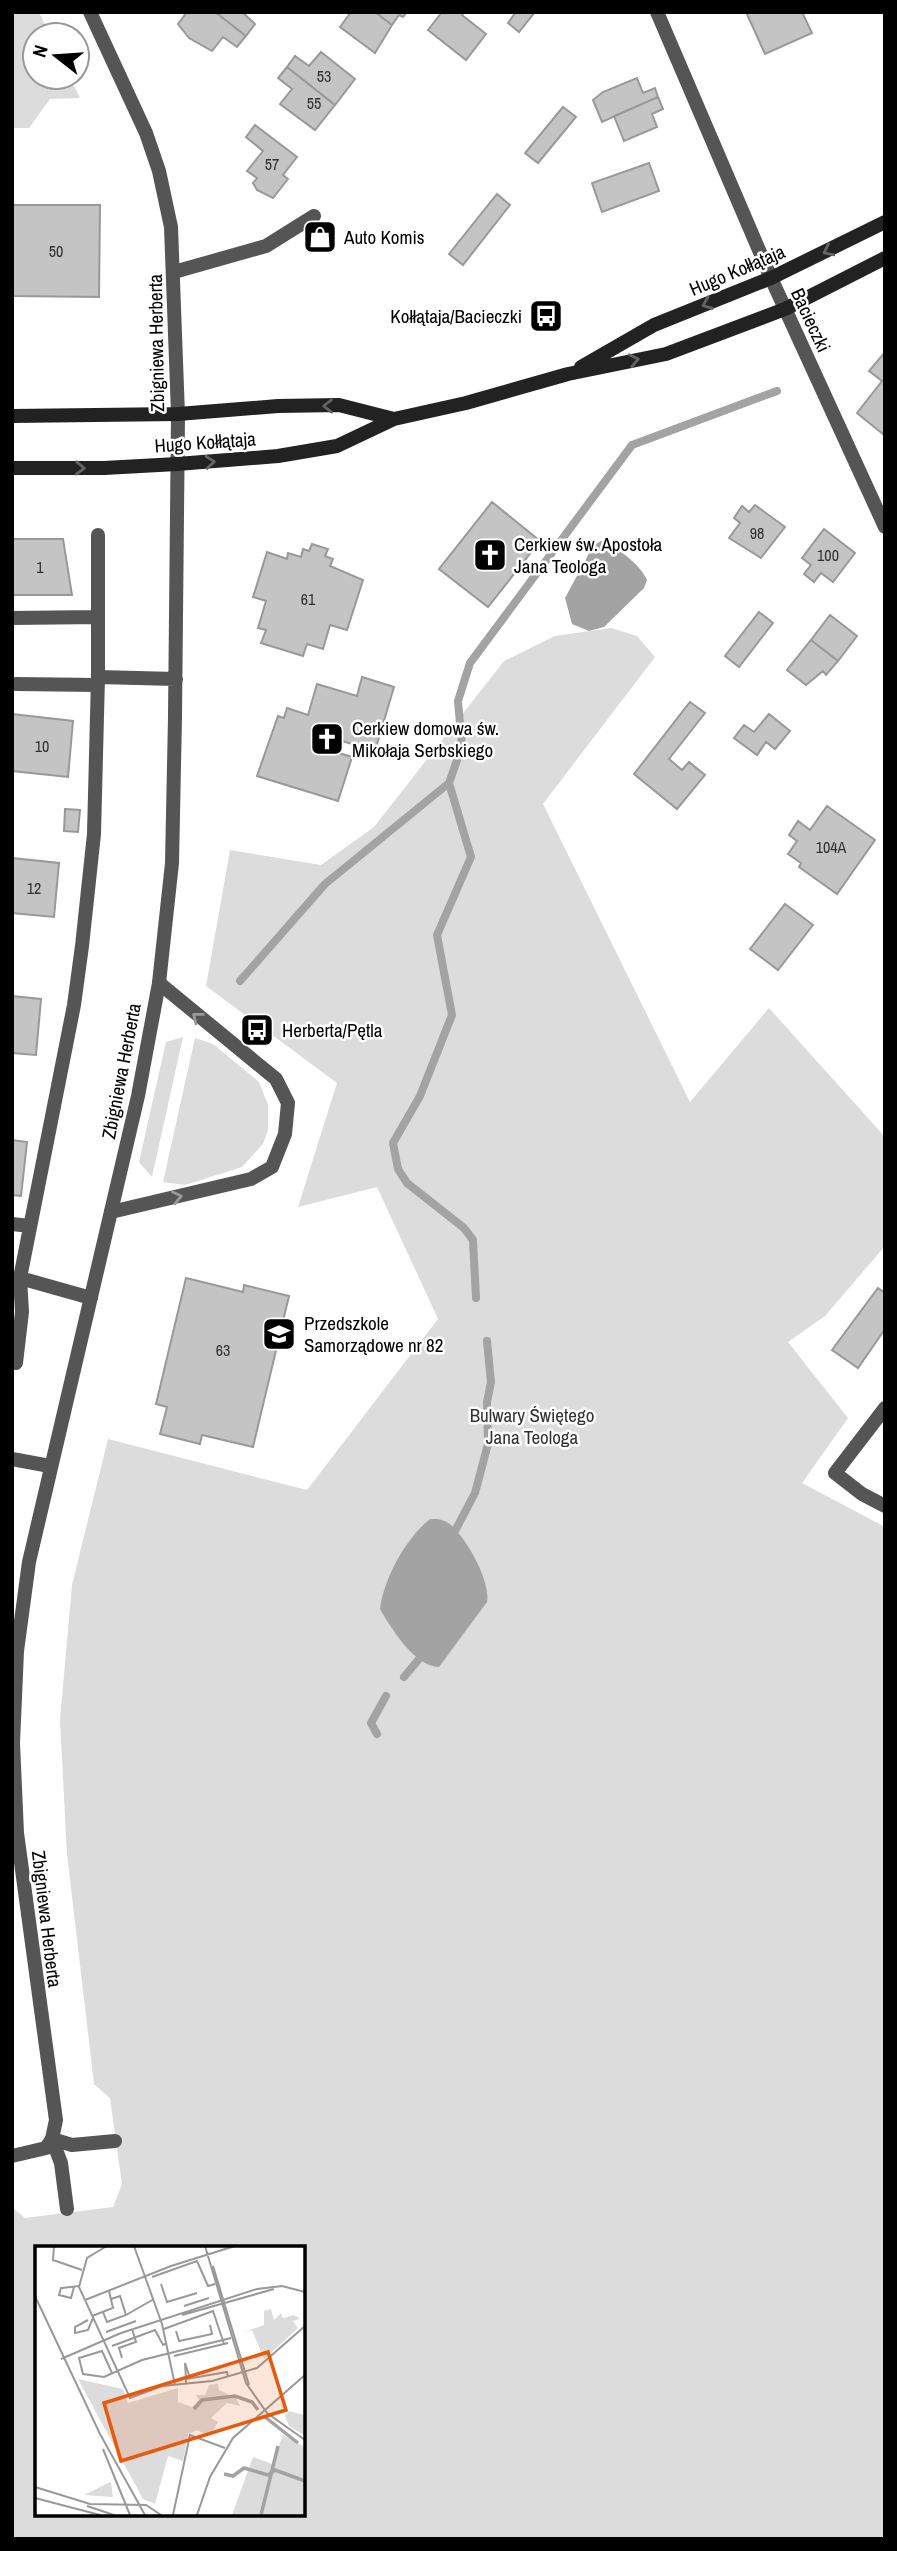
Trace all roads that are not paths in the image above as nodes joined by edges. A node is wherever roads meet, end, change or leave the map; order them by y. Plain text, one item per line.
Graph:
1 (90, 12) edge
2 (657, 12) edge
3 (314, 216) dead end
4 (885, 222) edge
5 (885, 258) edge
6 (174, 272) junction
7 (771, 278) junction
8 (785, 309) junction
9 (568, 374) junction
10 (178, 414) junction
11 (12, 416) edge
12 (394, 419) junction
13 (177, 464) junction
14 (12, 468) edge
15 (885, 527) edge
16 (98, 535) dead end
17 (98, 617) junction
18 (12, 618) edge
19 (176, 679) junction
20 (97, 681) junction
21 (16, 684) dead end
22 (159, 983) junction
23 (111, 1212) junction
24 (12, 1224) edge
25 (30, 1226) junction
26 (18, 1285) edge
27 (91, 1298) junction
28 (16, 1363) dead end
29 (885, 1408) edge
30 (12, 1459) edge
31 (50, 1466) junction
32 (885, 1506) edge
33 (52, 2140) junction
34 (115, 2141) dead end
35 (12, 2156) edge
36 (67, 2209) dead end

1 - 6 street, Zbigniewa Herberta
2 - 7 street, Bacieczki
3 - 6 street
4 -> 7 street, Hugo Kołłątaja
5 - 8 street, Hugo Kołłątaja
6 - 10 street, Zbigniewa Herberta
7 - 8 street, Bacieczki
7 -> 9 street, Hugo Kołłątaja
9 -> 8 street, Hugo Kołłątaja
8 - 15 street, Bacieczki
9 - 12 street, Hugo Kołłątaja
10 - 11 street, Hugo Kołłątaja
12 -> 10 street, Hugo Kołłątaja
10 - 13 street, Zbigniewa Herberta
13 -> 12 street, Hugo Kołłątaja
14 -> 13 street, Hugo Kołłątaja
13 - 19 street, Zbigniewa Herberta
16 - 17 street
17 - 18 street
17 - 20 street
19 - 20 street
19 - 22 street, Zbigniewa Herberta
20 - 21 street
20 - 25 street
22 - 23 street, Zbigniewa Herberta
23 -> 22 street
23 - 27 street, Zbigniewa Herberta
24 - 25 street
25 - 26 street
26 - 27 street
26 - 28 street
27 - 31 street, Zbigniewa Herberta
29 - 32 street
30 - 31 street
31 - 33 street, Zbigniewa Herberta
33 - 34 street
33 - 35 street
33 - 36 street

